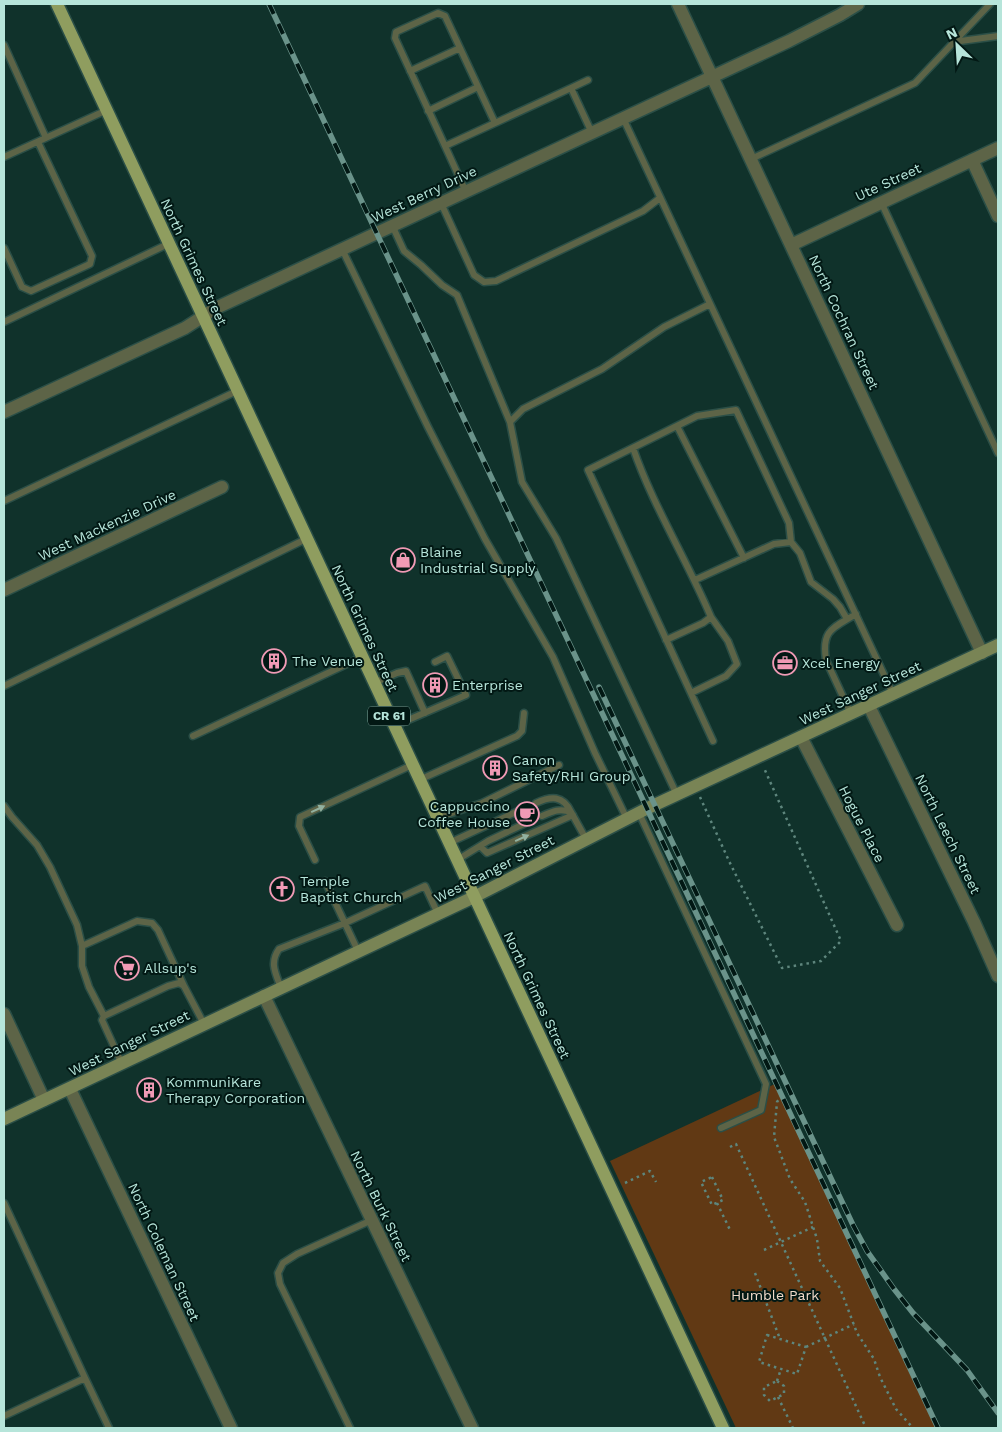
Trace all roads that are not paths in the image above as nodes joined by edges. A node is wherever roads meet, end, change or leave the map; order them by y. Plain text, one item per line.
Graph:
1 (57, 4) edge
2 (678, 4) edge
3 (858, 4) edge
4 (990, 4) edge
5 (998, 36) edge
6 (953, 42) junction
7 (4, 44) edge
8 (460, 48) junction
9 (410, 71) junction
10 (712, 76) junction
11 (588, 80) dead end
12 (478, 88) junction
13 (571, 88) junction
14 (108, 110) junction
15 (428, 111) junction
16 (624, 118) junction
17 (495, 123) junction
18 (592, 133) junction
19 (46, 138) junction
20 (38, 142) junction
21 (445, 146) junction
22 (998, 148) edge
23 (4, 157) edge
24 (751, 159) junction
25 (972, 160) junction
26 (466, 192) junction
27 (660, 198) junction
28 (881, 202) junction
29 (441, 203) junction
30 (998, 216) edge
31 (392, 225) junction
32 (168, 244) junction
33 (791, 245) junction
34 (4, 248) edge
35 (342, 248) junction
36 (710, 304) junction
37 (202, 317) junction
38 (4, 322) edge
39 (237, 391) junction
40 (4, 412) edge
41 (510, 422) junction
42 (677, 426) junction
43 (633, 448) junction
44 (998, 453) edge
45 (222, 487) dead end
46 (4, 501) edge
47 (306, 539) junction
48 (791, 542) junction
49 (744, 558) junction
50 (695, 580) junction
51 (4, 590) edge
52 (856, 614) junction
53 (710, 617) junction
54 (847, 619) junction
55 (666, 640) junction
56 (998, 646) edge
57 (982, 653) junction
58 (362, 657) junction
59 (435, 662) dead end
60 (374, 683) junction
61 (4, 686) edge
62 (691, 693) junction
63 (893, 694) junction
64 (869, 706) junction
65 (425, 713) junction
66 (524, 713) dead end
67 (850, 714) junction
68 (394, 726) junction
69 (193, 736) dead end
70 (801, 737) junction
71 (713, 741) dead end
72 (559, 765) dead end
73 (412, 766) junction
74 (419, 780) junction
75 (678, 795) junction
76 (536, 803) dead end
77 (4, 806) edge
78 (518, 811) dead end
79 (572, 814) junction
80 (542, 816) dead end
81 (633, 816) junction
82 (437, 818) junction
83 (524, 824) dead end
84 (586, 839) junction
85 (448, 843) junction
86 (480, 846) junction
87 (315, 860) dead end
88 (457, 860) junction
89 (325, 881) dead end
90 (474, 897) junction
91 (438, 914) junction
92 (345, 923) junction
93 (897, 925) dead end
94 (82, 946) junction
95 (358, 951) junction
96 (998, 976) edge
97 (184, 986) junction
98 (281, 988) junction
99 (264, 996) junction
100 (4, 1014) edge
101 (104, 1016) junction
102 (204, 1024) junction
103 (122, 1064) junction
104 (70, 1089) junction
105 (44, 1100) junction
106 (4, 1119) edge
107 (721, 1128) dead end
108 (4, 1203) edge
109 (372, 1220) junction
110 (84, 1378) junction
111 (4, 1416) edge
112 (228, 1427) edge
113 (109, 1428) edge
114 (350, 1428) edge
115 (472, 1428) edge
116 (723, 1428) edge

1 - 14 main road, North Grimes Street / CR 61
2 - 10 street, North Cochran Street
3 - 10 street, West Berry Drive
4 - 6 lane
5 - 6 lane
6 - 24 lane
7 - 19 lane
8 - 9 lane
8 - 9 lane
8 - 12 lane
9 - 15 lane
10 - 16 street, West Berry Drive
10 - 24 street, North Cochran Street
11 - 13 lane
12 - 15 lane
12 - 17 lane
13 - 17 lane
13 - 18 lane
14 - 19 lane
14 - 32 main road, North Grimes Street / CR 61
15 - 21 lane
16 - 18 street, West Berry Drive
16 - 27 lane
17 - 21 lane
18 - 26 street, West Berry Drive
19 - 20 lane
20 - 23 lane
20 - 34 lane
21 - 26 lane
22 - 25 street, Ute Street
24 - 33 street, North Cochran Street
25 - 28 street, Ute Street
25 - 30 street
26 - 29 street, West Berry Drive
27 - 29 lane
27 - 36 lane
28 - 33 street, Ute Street
28 - 44 lane
29 - 31 street, West Berry Drive
31 - 35 street, West Berry Drive
31 - 41 lane
32 - 37 main road, North Grimes Street / CR 61
32 - 38 lane
33 - 57 street, North Cochran Street
35 - 37 street, West Berry Drive
35 - 81 lane
36 - 41 lane
36 - 52 lane
37 - 39 main road, North Grimes Street / CR 61
37 - 40 street, West Berry Drive
39 - 46 lane
39 - 47 main road, North Grimes Street / CR 61
41 - 75 lane
42 - 43 lane
42 - 48 lane
42 - 49 lane
43 - 50 lane
43 - 55 lane
45 - 51 street, West Mackenzie Drive
47 - 58 main road, North Grimes Street / CR 61
47 - 61 lane
48 - 49 lane
48 - 54 lane
49 - 50 lane
50 - 53 lane
52 - 54 lane
52 - 63 lane
53 - 55 lane
53 - 62 lane
54 - 67 lane
55 - 62 lane
56 - 57 main road, West Sanger Street
57 - 63 main road, West Sanger Street
58 - 60 main road, North Grimes Street / CR 61
58 - 69 lane
59 - 65 lane
60 - 65 lane
60 - 68 main road, North Grimes Street / CR 61
62 - 71 lane
63 - 64 main road, West Sanger Street
64 - 67 main road, West Sanger Street
64 - 96 street, North Leech Street
65 - 68 lane
66 - 74 lane
67 - 70 main road, West Sanger Street
68 - 73 main road, North Grimes Street / CR 61
70 - 75 main road, West Sanger Street
70 - 93 street, Hogue Place
72 - 82 lane
73 - 74 main road, North Grimes Street / CR 61
87 -> 73 lane
74 - 82 main road, North Grimes Street / CR 61
75 - 81 main road, West Sanger Street
76 - 79 lane
77 - 94 lane
78 - 85 lane
79 - 80 lane
79 - 84 lane
86 -> 79 lane
81 - 84 main road, West Sanger Street
81 - 107 lane
82 - 85 main road, North Grimes Street / CR 61
83 - 86 lane
84 - 90 main road, West Sanger Street
85 - 88 main road, North Grimes Street / CR 61
86 - 88 lane
88 - 90 main road, North Grimes Street / CR 61
89 - 92 lane
90 - 91 main road, West Sanger Street
90 - 116 main road, North Grimes Street / CR 61
91 - 92 lane
91 - 95 main road, West Sanger Street
92 - 95 lane
92 - 98 lane
94 - 97 lane
94 - 101 lane
95 - 98 main road, West Sanger Street
97 - 101 lane
97 - 102 lane
98 - 99 main road, West Sanger Street
99 - 102 main road, West Sanger Street
99 - 109 street, North Burk Street
100 - 105 street
101 - 103 lane
102 - 103 main road, West Sanger Street
103 - 104 main road, West Sanger Street
104 - 105 main road, West Sanger Street
104 - 112 street, North Coleman Street
105 - 106 main road, West Sanger Street
108 - 110 lane
109 - 114 lane
109 - 115 street, North Burk Street
110 - 111 lane
110 - 113 lane

